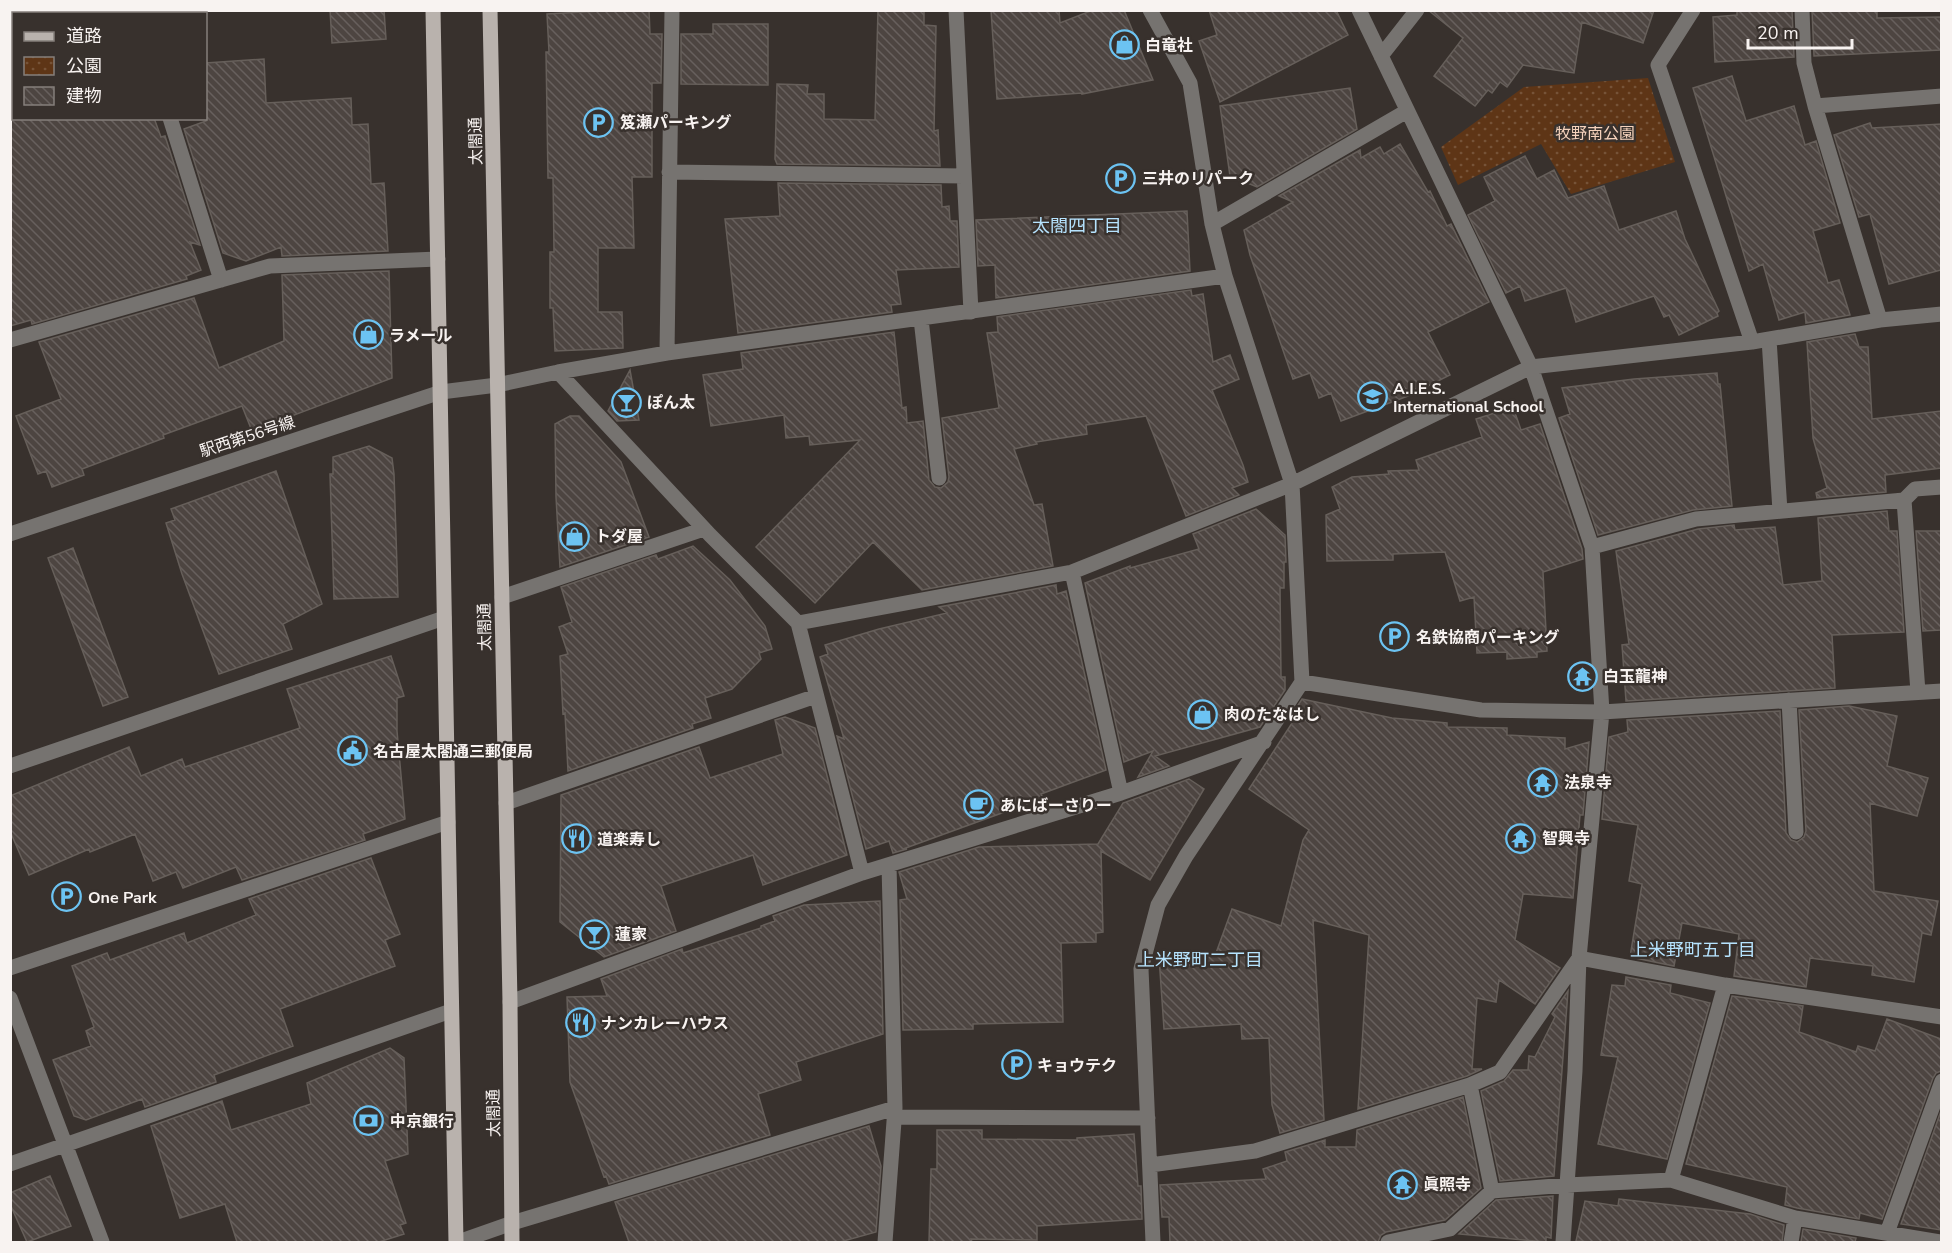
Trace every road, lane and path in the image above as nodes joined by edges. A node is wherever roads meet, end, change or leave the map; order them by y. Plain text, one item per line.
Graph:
1 (433, 10) edge
2 (490, 10) edge
3 (672, 10) edge
4 (956, 10) edge
5 (1150, 10) edge
6 (1359, 10) edge
7 (1417, 10) edge
8 (1694, 10) edge
9 (1802, 10) edge
10 (1381, 56) junction
11 (1941, 96) edge
12 (1815, 106) junction
13 (1407, 111) junction
14 (171, 120) edge
15 (669, 172) junction
16 (964, 176) junction
17 (1212, 224) junction
18 (438, 259) junction
19 (1226, 276) junction
20 (221, 280) junction
21 (971, 312) junction
22 (1941, 314) edge
23 (921, 319) junction
24 (1880, 320) junction
25 (1769, 339) junction
26 (10, 340) edge
27 (1752, 342) junction
28 (667, 353) junction
29 (1531, 367) junction
30 (558, 372) junction
31 (497, 385) junction
32 (441, 392) junction
33 (939, 478) dead end
34 (1292, 484) junction
35 (1941, 487) edge
36 (1904, 500) junction
37 (1780, 511) junction
38 (704, 529) junction
39 (10, 534) edge
40 (1592, 547) junction
41 (1072, 572) junction
42 (502, 597) junction
43 (444, 618) junction
44 (798, 623) junction
45 (1302, 682) junction
46 (1941, 691) edge
47 (1918, 692) junction
48 (816, 696) junction
49 (1790, 700) junction
50 (1602, 712) junction
51 (1264, 742) junction
52 (10, 766) edge
53 (1120, 793) junction
54 (506, 803) junction
55 (448, 822) junction
56 (1796, 832) dead end
57 (889, 865) junction
58 (862, 873) junction
59 (1579, 958) junction
60 (10, 968) edge
61 (1725, 985) junction
62 (10, 998) edge
63 (510, 1002) junction
64 (451, 1011) junction
65 (1941, 1017) edge
66 (1941, 1081) edge
67 (1470, 1085) junction
68 (895, 1112) junction
69 (1148, 1119) junction
70 (65, 1145) junction
71 (10, 1164) edge
72 (1150, 1165) junction
73 (1671, 1180) junction
74 (1567, 1185) junction
75 (1492, 1191) junction
76 (1796, 1218) junction
77 (512, 1223) junction
78 (1887, 1233) junction
79 (102, 1242) edge
80 (457, 1242) edge
81 (512, 1242) edge
82 (885, 1242) edge
83 (1153, 1242) edge
84 (1388, 1242) edge
85 (1563, 1242) edge
86 (1791, 1242) edge
87 (1940, 1242) edge

1 - 18 main road
2 - 31 main road, 太閤通
3 - 15 street
4 - 16 street
5 - 17 street
6 - 10 street
7 - 10 street
8 - 27 street
9 - 12 street
10 - 13 street
11 - 12 street
12 - 24 street
13 - 17 street
13 - 29 street
14 - 20 street
15 - 16 street
15 - 28 street
16 - 21 street
17 - 19 street
18 - 20 street
18 - 32 main road
19 - 21 street, 駅西第56号線
19 - 34 street
20 - 26 street
21 - 23 street, 駅西第56号線
22 - 24 street
23 - 28 street, 駅西第56号線
23 - 33 street
24 - 25 street
25 - 27 street
25 - 37 street
27 - 29 street
28 - 30 street, 駅西第56号線
29 - 34 street
29 - 40 street
30 - 31 street, 駅西第56号線
30 - 38 street
31 - 32 street, 駅西第56号線
31 - 42 main road, 太閤通
32 - 39 street, 駅西第56号線
32 - 43 main road
34 - 41 street
34 - 45 street
35 - 36 street
36 - 37 street
36 - 47 street
37 - 40 street
38 - 42 street
38 - 44 street
40 - 50 street
41 - 44 street
41 - 53 street
42 - 54 main road, 太閤通
43 - 52 street
43 - 55 main road
44 - 48 street
45 - 50 street
45 - 51 street
46 - 47 street
47 - 49 street
48 - 54 street
48 - 58 street
49 - 50 street
49 - 56 street
50 - 59 street
51 - 53 street
51 - 69 street
53 - 57 street
54 - 63 main road, 太閤通
55 - 60 street
55 - 64 main road
57 - 58 street
57 - 68 street
58 - 63 street
59 - 61 street
59 - 67 street
59 - 74 street
61 - 65 street
61 - 73 street
62 - 70 street
63 - 77 main road, 太閤通
64 - 70 street
64 - 80 main road
66 - 78 street
67 - 72 street
67 - 75 street
68 - 69 street
68 - 77 street
68 - 82 street
69 - 72 street
70 - 71 street
70 - 79 street
72 - 83 street
73 - 74 street
73 - 76 street
74 - 75 street
74 - 85 street
75 - 84 street
76 - 78 street
76 - 86 street
77 - 80 street
77 - 81 main road, 太閤通
78 - 87 street

